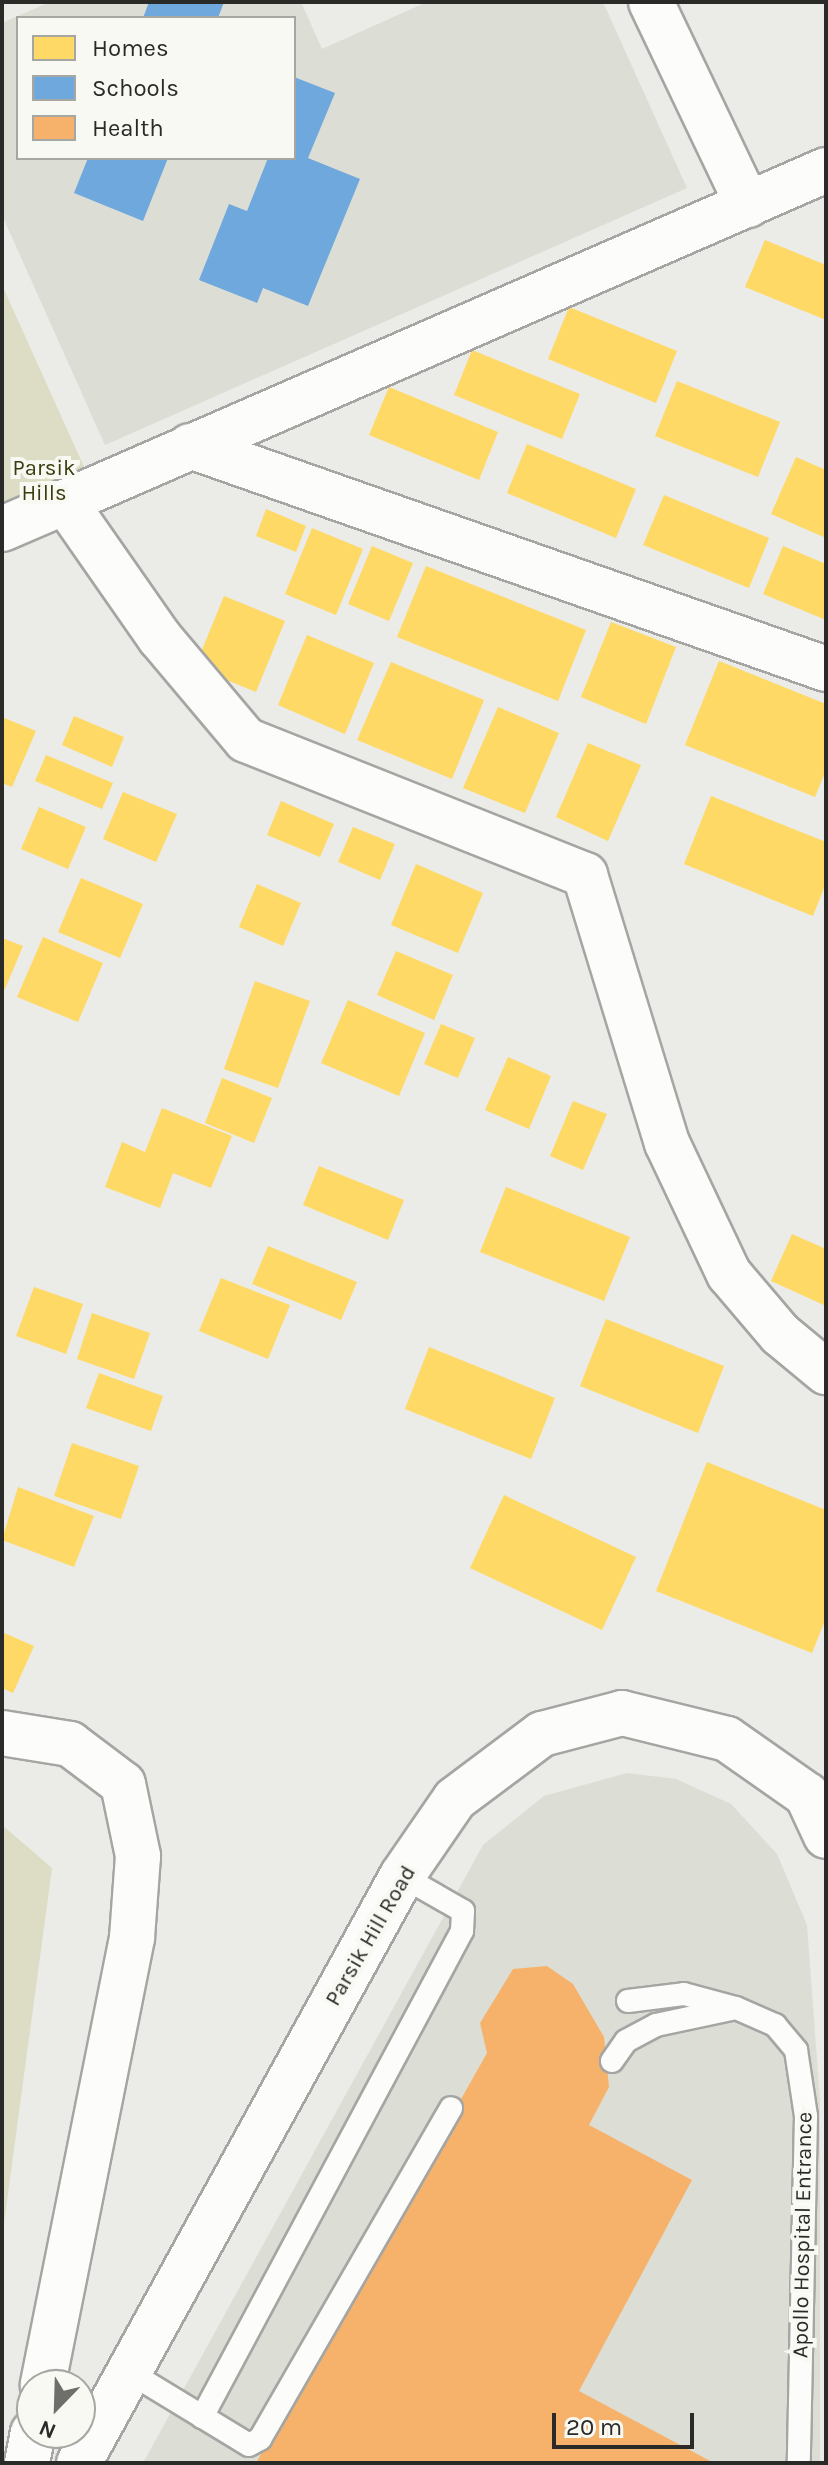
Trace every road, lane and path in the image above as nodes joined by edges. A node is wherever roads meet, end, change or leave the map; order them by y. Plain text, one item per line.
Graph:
1 (651, 2) edge
2 (826, 170) edge
3 (748, 205) junction
4 (190, 446) junction
5 (65, 502) junction
6 (2, 529) edge
7 (826, 669) edge
8 (826, 1372) edge
9 (2, 1733) edge
10 (826, 1836) edge
11 (402, 1876) junction
12 (628, 2001) dead end
13 (736, 2008) junction
14 (612, 2061) dead end
15 (451, 2108) dead end
16 (46, 2369) edge
17 (129, 2372) junction
18 (202, 2417) junction
19 (79, 2463) edge
20 (799, 2463) edge

1 - 3 street
2 - 3 street
3 - 4 street
4 - 5 street
4 - 7 street
5 - 6 street
5 - 8 street
9 - 16 street
10 - 11 street, Parsik Hill Road
11 - 17 street, Parsik Hill Road
11 - 18 lane
12 - 13 lane, Apollo Hospital Entrance
13 - 14 lane
13 - 20 lane, Apollo Hospital Entrance
15 - 18 lane
17 - 18 lane
17 - 19 street, Parsik Hill Road

